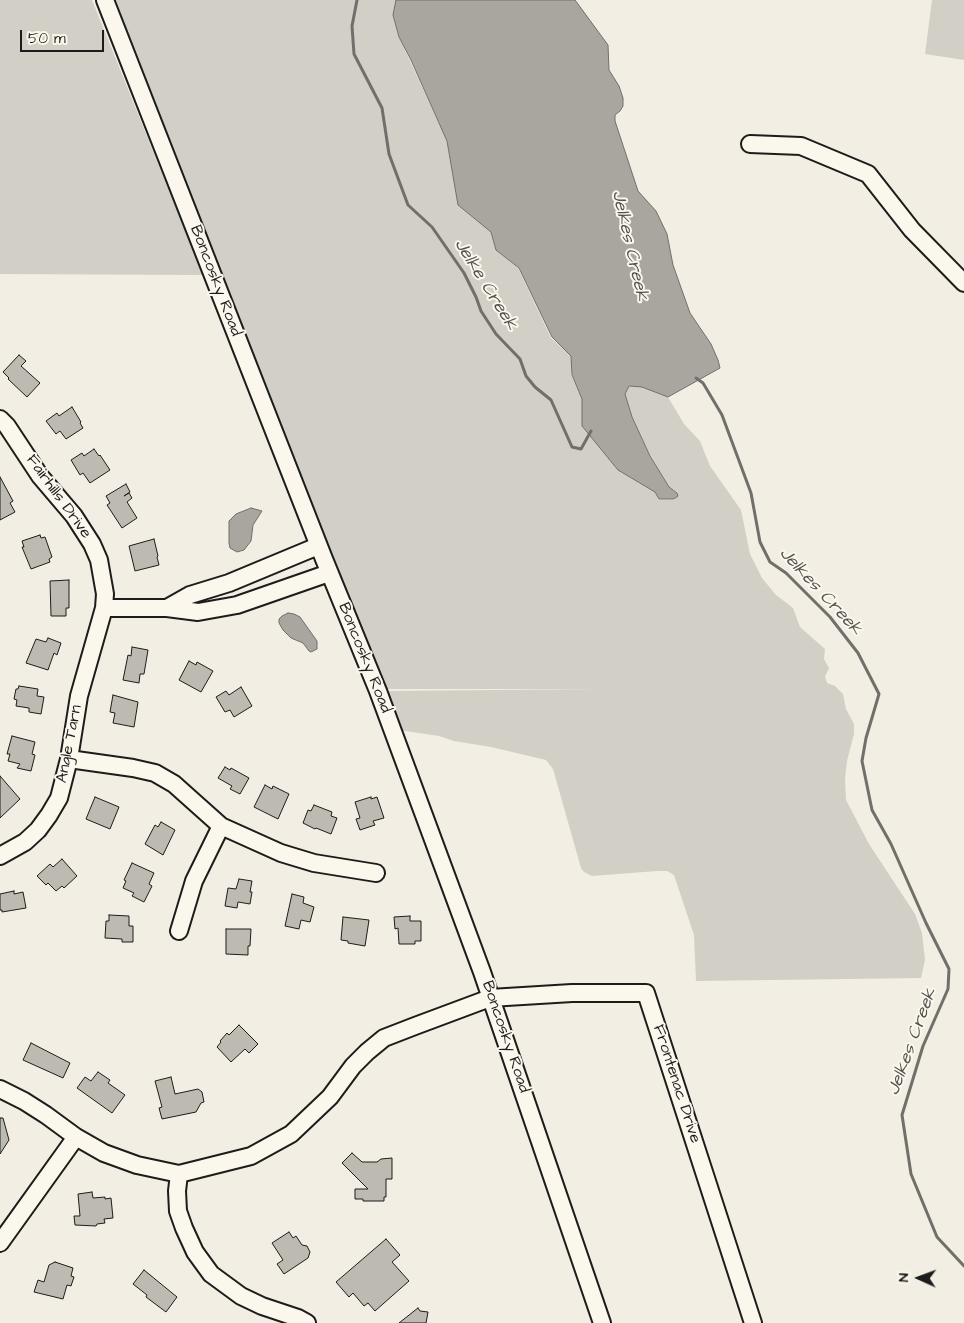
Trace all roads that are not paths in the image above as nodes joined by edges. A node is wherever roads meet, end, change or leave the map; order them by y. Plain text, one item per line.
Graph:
1 (104, 0) edge
2 (750, 144) dead end
3 (964, 283) edge
4 (0, 420) edge
5 (318, 546) junction
6 (329, 573) junction
7 (104, 608) junction
8 (167, 608) junction
9 (69, 759) junction
10 (221, 826) junction
11 (0, 856) edge
12 (376, 874) dead end
13 (179, 931) dead end
14 (490, 998) junction
15 (0, 1089) edge
16 (76, 1137) junction
17 (179, 1174) junction
18 (0, 1243) edge
19 (307, 1323) edge
20 (602, 1323) edge
21 (753, 1323) edge

1 - 5 street, Boncosky Road
2 - 3 street
4 - 7 street, Fairhills Drive
5 - 6 street, Boncosky Road
5 - 8 street
6 - 8 street
6 - 14 street, Boncosky Road
7 - 8 street
7 - 9 street, Angle Tarn
9 - 10 street
9 - 11 street, Angle Tarn
10 - 12 street
10 - 13 street
14 - 17 street
14 - 20 street, Boncosky Road
14 - 21 street, Frontenac Drive
15 - 16 street
16 - 17 street
16 - 18 street
17 - 19 street

